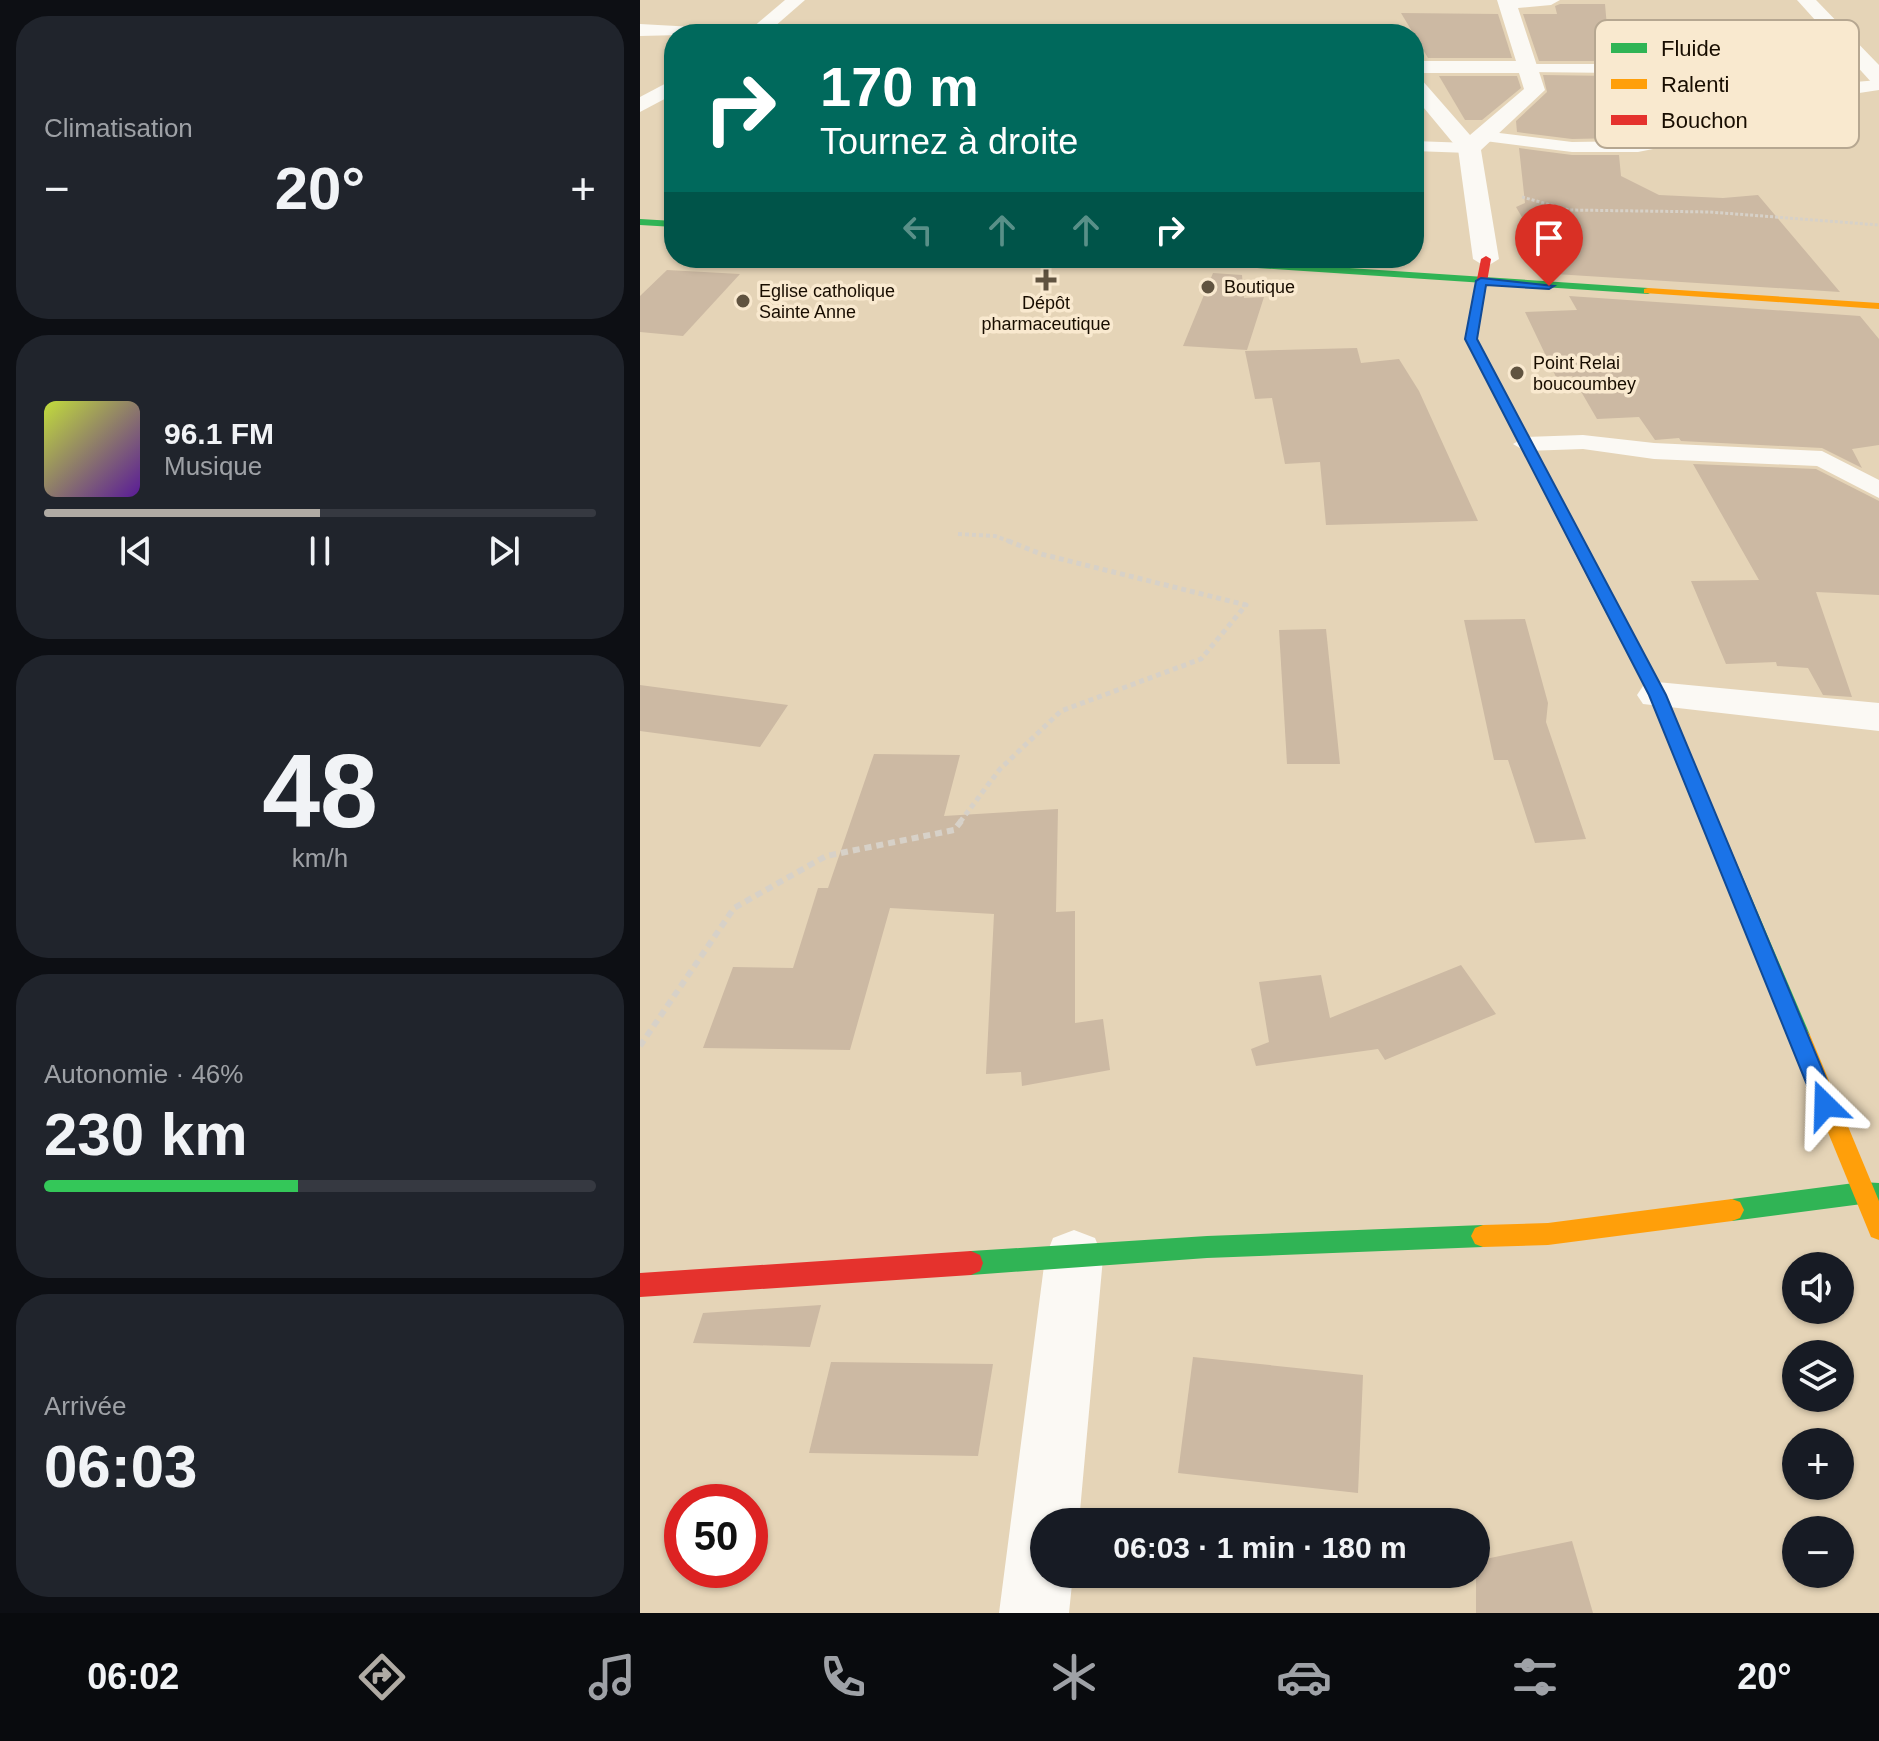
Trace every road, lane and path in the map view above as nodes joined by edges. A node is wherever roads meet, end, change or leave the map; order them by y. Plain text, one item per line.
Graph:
1 (796, 0) edge
2 (1551, 0) edge
3 (1806, 0) edge
4 (1507, 2) edge
5 (1821, 20) edge
6 (766, 24) edge
7 (640, 30) edge
8 (664, 31) edge
9 (1859, 54) edge
10 (1424, 67) edge
11 (1527, 67) junction
12 (1595, 68) edge
13 (1879, 79) edge
14 (664, 91) edge
15 (1424, 93) edge
16 (640, 106) edge
17 (1476, 142) junction
18 (1424, 145) edge
19 (1629, 148) edge
20 (1473, 191) junction
21 (640, 222) edge
22 (664, 223) edge
23 (1879, 225) edge
24 (1424, 264) edge
25 (1485, 265) junction
26 (1879, 306) edge
27 (1525, 444) junction
28 (1879, 490) edge
29 (958, 534) dead end
30 (1657, 695) junction
31 (1879, 717) edge
32 (640, 1046) edge
33 (1870, 1193) edge
34 (1879, 1229) edge
35 (1074, 1258) junction
36 (640, 1285) edge
37 (1046, 1508) edge
38 (1037, 1588) edge
39 (1034, 1613) edge

1 - 6 street
2 - 4 street
3 - 5 street
4 - 11 street
7 - 8 street
9 - 13 street
10 - 11 street
11 - 12 lane
11 - 17 street
14 - 16 street
15 - 17 street
17 - 18 lane
17 - 19 lane
17 - 20 street
20 - 23 path
20 - 25 street
21 - 22 main road
24 - 25 main road
25 - 26 main road
25 - 27 main road
27 - 28 lane
27 - 30 main road
29 - 32 path
30 - 31 street
30 - 33 main road
33 - 34 main road
33 - 35 main road
35 - 36 main road
35 - 37 street
38 - 39 street

